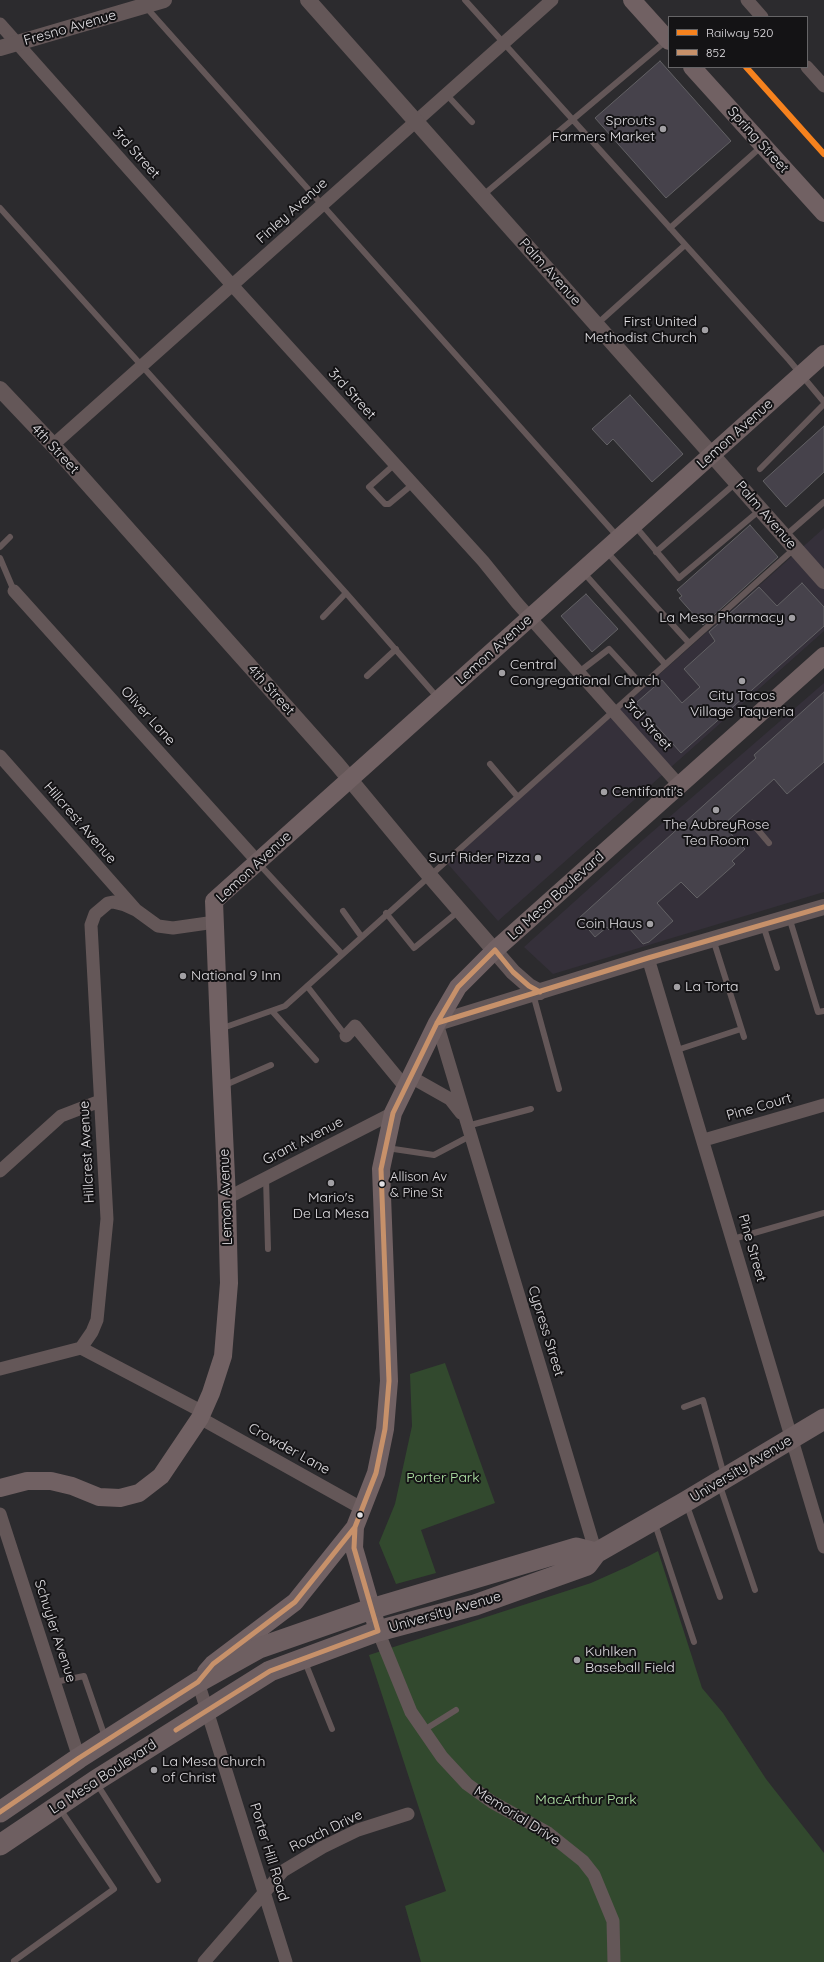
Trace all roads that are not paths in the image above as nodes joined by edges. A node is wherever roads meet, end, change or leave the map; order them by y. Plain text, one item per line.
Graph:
1 (164, 0) edge
2 (308, 0) edge
3 (465, 0) edge
4 (552, 0) edge
5 (632, 0) edge
6 (747, 0) edge
7 (142, 3) edge
8 (761, 16) edge
9 (0, 24) edge
10 (668, 40) edge
11 (503, 43) junction
12 (16, 44) junction
13 (0, 48) edge
14 (693, 68) edge
15 (808, 68) edge
16 (824, 86) edge
17 (446, 94) junction
18 (572, 119) junction
19 (416, 121) junction
20 (472, 122) dead end
21 (763, 144) junction
22 (482, 196) junction
23 (323, 204) junction
24 (0, 208) edge
25 (824, 213) edge
26 (670, 228) junction
27 (685, 245) junction
28 (232, 285) junction
29 (597, 324) junction
30 (824, 354) edge
31 (142, 366) junction
32 (802, 374) junction
33 (0, 389) edge
34 (824, 403) edge
35 (53, 445) junction
36 (712, 454) junction
37 (395, 464) junction
38 (760, 469) dead end
39 (737, 482) junction
40 (413, 484) junction
41 (824, 502) edge
42 (761, 509) junction
43 (634, 525) junction
44 (10, 537) dead end
45 (790, 542) junction
46 (612, 544) junction
47 (0, 547) edge
48 (656, 552) junction
49 (0, 558) edge
50 (582, 571) junction
51 (824, 581) edge
52 (14, 591) joint
53 (346, 593) junction
54 (323, 617) dead end
55 (530, 618) junction
56 (689, 643) junction
57 (396, 649) junction
58 (824, 656) edge
59 (665, 664) junction
60 (579, 672) junction
61 (367, 676) dead end
62 (642, 685) junction
63 (439, 700) junction
64 (613, 710) junction
65 (0, 756) edge
66 (490, 764) dead end
67 (350, 780) junction
68 (680, 786) junction
69 (517, 796) junction
70 (752, 823) dead end
71 (769, 843) dead end
72 (258, 862) junction
73 (429, 875) junction
74 (824, 907) edge
75 (136, 910) junction
76 (460, 910) junction
77 (343, 911) dead end
78 (386, 913) junction
79 (789, 918) junction
80 (215, 922) junction
81 (763, 925) junction
82 (361, 936) junction
83 (712, 939) junction
84 (495, 950) junction
85 (342, 954) junction
86 (648, 958) junction
87 (777, 968) dead end
88 (307, 986) junction
89 (537, 993) junction
90 (272, 1011) junction
91 (824, 1011) edge
92 (437, 1023) junction
93 (219, 1029) junction
94 (741, 1029) junction
95 (346, 1036) joint
96 (744, 1037) dead end
97 (676, 1050) junction
98 (316, 1060) dead end
99 (271, 1065) dead end
100 (408, 1083) junction
101 (222, 1087) junction
102 (559, 1089) dead end
103 (100, 1102) junction
104 (824, 1105) edge
105 (531, 1109) dead end
106 (394, 1113) junction
107 (468, 1127) junction
108 (704, 1140) junction
109 (386, 1148) junction
110 (0, 1171) edge
111 (266, 1178) junction
112 (228, 1198) junction
113 (824, 1213) edge
114 (733, 1239) junction
115 (268, 1249) dead end
116 (81, 1348) junction
117 (0, 1369) edge
118 (684, 1408) dead end
119 (201, 1415) junction
120 (824, 1419) edge
121 (791, 1439) junction
122 (722, 1480) junction
123 (0, 1488) edge
124 (685, 1502) junction
125 (363, 1509) junction
126 (0, 1514) edge
127 (654, 1520) junction
128 (355, 1526) junction
129 (824, 1547) edge
130 (596, 1553) junction
131 (754, 1590) dead end
132 (720, 1597) dead end
133 (371, 1609) junction
134 (378, 1631) junction
135 (694, 1642) dead end
136 (304, 1658) junction
137 (54, 1682) junction
138 (198, 1682) junction
139 (207, 1710) junction
140 (456, 1710) dead end
141 (332, 1729) dead end
142 (424, 1730) junction
143 (106, 1740) junction
144 (79, 1758) junction
145 (95, 1781) junction
146 (58, 1806) junction
147 (0, 1812) edge
148 (408, 1814) dead end
149 (0, 1845) edge
150 (158, 1880) dead end
151 (264, 1891) junction
152 (14, 1961) dead end
153 (204, 1962) edge
154 (286, 1962) edge
155 (614, 1962) edge

1 - 7 street, Fresno Avenue
2 - 19 street, Palm Avenue
3 - 11 lane
4 - 11 street, Finley Avenue
5 - 10 main road
6 - 8 street
7 - 12 street, Fresno Avenue
7 - 23 lane
9 - 12 street, 3rd Street
10 - 18 lane
11 - 17 street, Finley Avenue
11 - 18 lane
12 - 13 street, Fresno Avenue
12 - 28 street, 3rd Street
14 - 21 main road, Spring Street
15 - 16 street
17 - 19 street, Finley Avenue
17 - 20 lane
18 - 22 lane
18 - 26 lane
19 - 22 street, Palm Avenue
19 - 23 street, Finley Avenue
21 - 25 main road, Spring Street
21 - 26 lane
22 - 29 street, Palm Avenue
23 - 28 street, Finley Avenue
23 - 46 lane
24 - 31 lane
26 - 27 lane
27 - 29 lane
27 - 32 lane
28 - 31 street, Finley Avenue
28 - 37 street, 3rd Street
29 - 36 street, Palm Avenue
30 - 32 main road, Lemon Avenue
31 - 35 street, Finley Avenue
31 - 53 lane
32 - 34 lane
32 - 36 main road, Lemon Avenue
33 - 35 street, 4th Street
34 - 38 lane
35 - 67 street, 4th Street
36 - 39 street, Palm Avenue
36 - 43 main road, Lemon Avenue
37 - 40 street, 3rd Street
37 - 40 lane
39 - 42 street, Palm Avenue
39 - 48 lane
40 - 55 street, 3rd Street
41 - 45 lane
42 - 45 street, Palm Avenue
42 - 48 lane
43 - 46 main road, Lemon Avenue
43 - 48 lane
44 - 47 lane
45 - 51 street, Palm Avenue
45 - 56 lane
46 - 50 main road, Lemon Avenue
46 - 56 lane
49 - 52 lane
50 - 55 main road, Lemon Avenue
50 - 59 lane
52 - 72 street, Oliver Lane
53 - 54 lane
53 - 57 lane
55 - 60 street, 3rd Street
55 - 63 main road, Lemon Avenue
56 - 59 lane
57 - 61 lane
57 - 63 lane
58 - 68 main road, La Mesa Boulevard
59 - 62 lane
60 - 62 lane
60 - 64 street, 3rd Street
62 - 64 lane
63 - 67 main road, Lemon Avenue
64 - 68 street, 3rd Street
64 - 69 lane
65 - 75 street, Hillcrest Avenue
66 - 69 lane
67 - 72 main road, Lemon Avenue
67 - 73 street, 4th Street
68 - 84 main road, La Mesa Boulevard
69 - 73 lane
70 - 71 lane
72 - 80 main road, Lemon Avenue
72 - 85 lane
73 - 76 street, 4th Street
73 - 78 lane
74 - 79 street
75 - 80 street, Hillcrest Avenue
75 - 103 street, Hillcrest Avenue
76 - 78 lane
76 - 84 street, 4th Street
77 - 82 lane
78 - 82 lane
79 - 81 street
79 - 91 lane
80 - 93 main road, Lemon Avenue
81 - 83 street
81 - 87 lane
82 - 85 lane
83 - 86 street
83 - 94 lane
84 - 89 street, 4th Street
84 - 92 main road, La Mesa Boulevard
85 - 88 lane
86 - 89 street
86 - 97 street, Pine Street
88 - 90 lane
88 - 95 lane
89 - 92 street
89 - 102 lane
90 - 93 lane
90 - 98 lane
92 - 100 main road, La Mesa Boulevard
92 - 107 street, Cypress Street
93 - 101 main road, Lemon Avenue
94 - 96 lane
94 - 97 lane
95 - 100 street
97 - 108 street, Pine Street
99 - 101 lane
100 - 106 main road, La Mesa Boulevard
100 - 107 street, Cypress Street
101 - 112 main road, Lemon Avenue
103 - 110 street
103 - 116 street, Hillcrest Avenue
104 - 108 street, Pine Court
105 - 107 lane
106 - 109 main road, La Mesa Boulevard
106 - 111 street, Grant Avenue
107 - 109 lane
107 - 130 street, Cypress Street
108 - 114 street, Pine Street
109 - 125 main road, La Mesa Boulevard
111 - 112 street, Grant Avenue
111 - 115 lane
112 - 119 main road, Lemon Avenue
113 - 114 lane
114 - 121 street, Pine Street
116 - 117 street
116 - 119 street, Crowder Lane
118 - 122 lane
119 - 123 main road, Lemon Avenue
119 - 125 street, Crowder Lane
120 - 121 main road, University Avenue
121 - 122 main road, University Avenue
121 - 129 street, Pine Street
122 - 124 main road, University Avenue
122 - 131 lane
124 - 127 main road, University Avenue
124 - 132 lane
125 - 128 main road, La Mesa Boulevard
126 - 137 street, Schuyler Avenue
127 - 130 main road, University Avenue
127 - 135 lane
128 - 133 main road, La Mesa Boulevard
128 - 138 main road, La Mesa Boulevard
130 - 133 main road, University Avenue
130 - 134 main road, University Avenue
133 - 134 main road, Memorial Drive
133 - 138 main road, University Avenue
134 - 136 main road, University Avenue
134 - 142 street, Memorial Drive
136 - 139 main road, University Avenue
136 - 141 lane
137 - 143 lane
137 - 144 street, Schuyler Avenue
138 - 139 street, Porter Hill Road
138 - 143 main road, La Mesa Boulevard
139 - 145 main road, La Mesa Boulevard
139 - 151 street, Porter Hill Road
140 - 142 lane
142 - 155 street, Memorial Drive
143 - 144 main road, La Mesa Boulevard
144 - 147 main road, La Mesa Boulevard
145 - 146 main road, La Mesa Boulevard
145 - 150 lane
146 - 149 main road, La Mesa Boulevard
146 - 152 lane
148 - 151 street, Roach Drive
151 - 153 street, Roach Drive
151 - 154 street, Porter Hill Road

